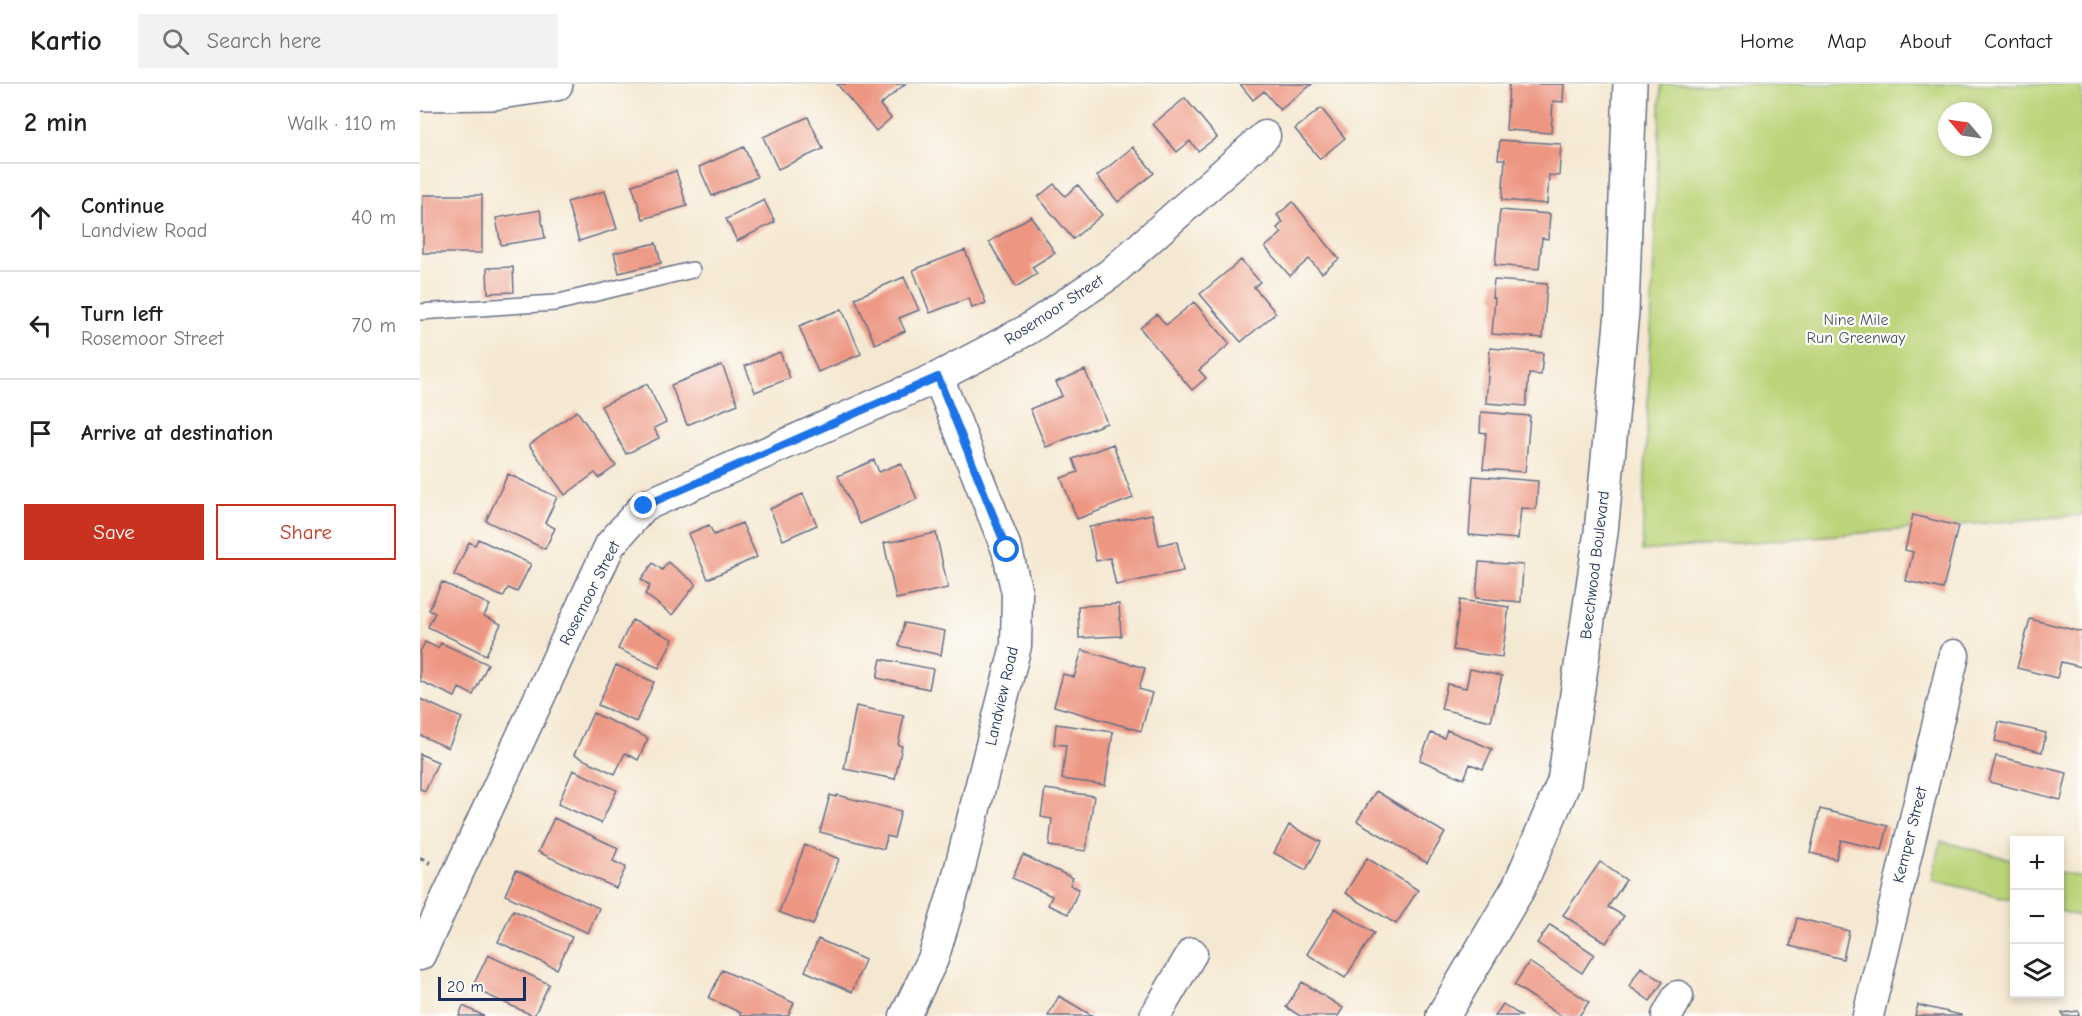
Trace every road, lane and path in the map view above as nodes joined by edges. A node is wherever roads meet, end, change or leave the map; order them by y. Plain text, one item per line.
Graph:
1 (556, 84) edge
2 (1630, 84) edge
3 (420, 94) edge
4 (1265, 136) dead end
5 (693, 270) dead end
6 (420, 312) edge
7 (938, 377) junction
8 (1954, 655) dead end
9 (1192, 953) dead end
10 (420, 955) edge
11 (905, 1016) edge
12 (1155, 1016) edge
13 (1443, 1016) edge
14 (1868, 1016) edge

1 - 3 street
2 - 13 street, Beechwood Boulevard
4 - 7 street, Rosemoor Street
5 - 6 lane
7 - 10 street, Rosemoor Street
7 - 11 street, Landview Road
8 - 14 street, Kemper Street
9 - 12 street

